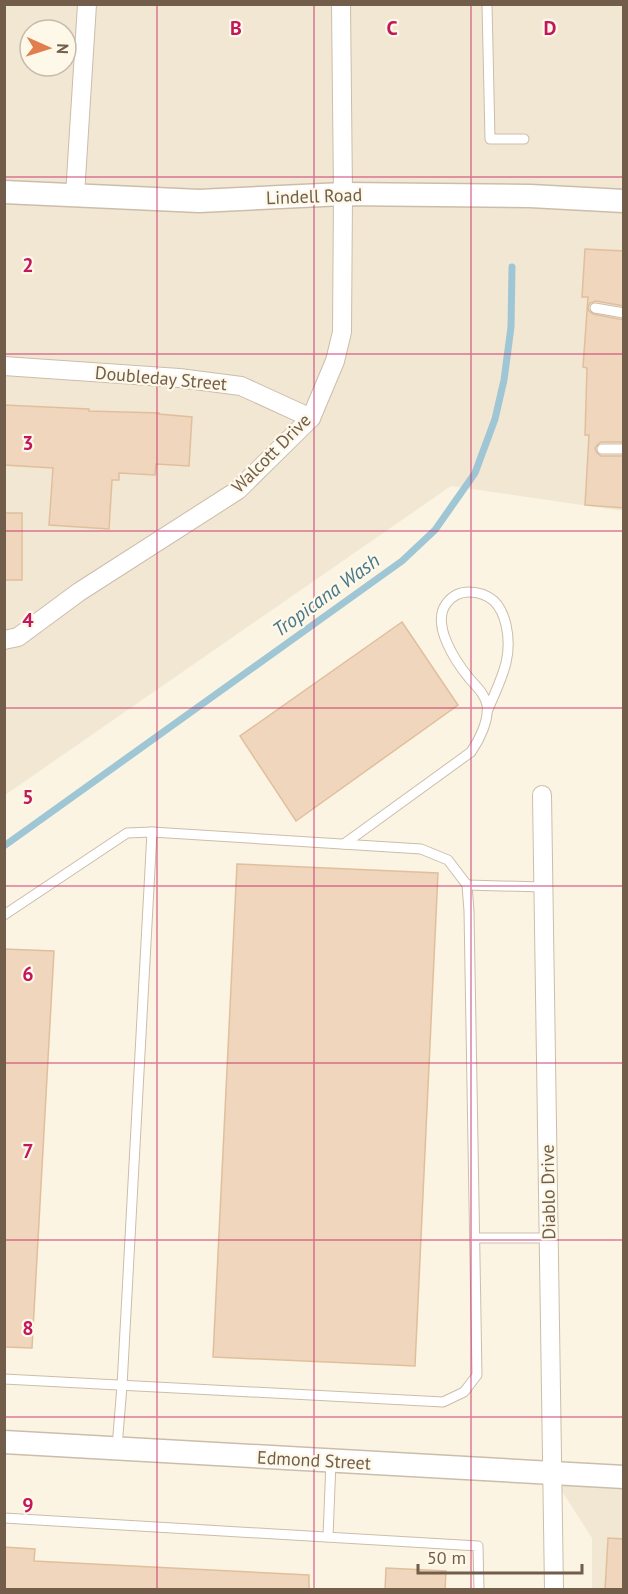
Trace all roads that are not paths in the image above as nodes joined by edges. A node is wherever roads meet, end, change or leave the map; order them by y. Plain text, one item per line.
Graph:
1 (87, 4) edge
2 (341, 4) edge
3 (487, 4) edge
4 (524, 139) dead end
5 (4, 192) edge
6 (343, 194) junction
7 (75, 195) junction
8 (624, 201) edge
9 (595, 308) dead end
10 (624, 313) edge
11 (4, 366) edge
12 (310, 418) junction
13 (602, 449) dead end
14 (624, 449) edge
15 (4, 640) edge
16 (487, 712) junction
17 (542, 795) dead end
18 (153, 832) junction
19 (344, 844) junction
20 (467, 885) junction
21 (543, 887) junction
22 (4, 915) edge
23 (475, 1238) junction
24 (548, 1238) junction
25 (4, 1379) edge
26 (122, 1386) junction
27 (4, 1442) edge
28 (117, 1449) junction
29 (331, 1461) junction
30 (551, 1474) junction
31 (624, 1477) edge
32 (4, 1518) edge
33 (328, 1537) junction
34 (479, 1590) edge
35 (554, 1590) edge

1 - 7 street
2 - 6 street, Walcott Drive
3 - 4 lane
5 - 7 street, Lindell Road
6 - 7 street, Lindell Road
6 - 8 street, Lindell Road
6 - 12 street, Walcott Drive
9 - 10 lane
11 - 12 street, Doubleday Street
12 - 15 street, Walcott Drive
13 - 14 lane
16 - 16 lane
16 - 19 lane
17 - 21 street, Diablo Drive
18 - 19 lane
18 - 22 lane
18 - 26 lane
19 - 20 lane
20 - 21 lane
20 - 23 lane
21 - 24 street, Diablo Drive
23 - 24 lane
23 - 26 lane
24 - 30 street, Diablo Drive
25 - 26 lane
26 - 28 lane
27 - 28 street, Edmond Street
28 - 29 street, Edmond Street
29 - 30 street, Edmond Street
29 - 33 lane
30 - 31 street, Edmond Street
30 - 35 street, Diablo Drive
32 - 33 lane
33 - 34 lane

